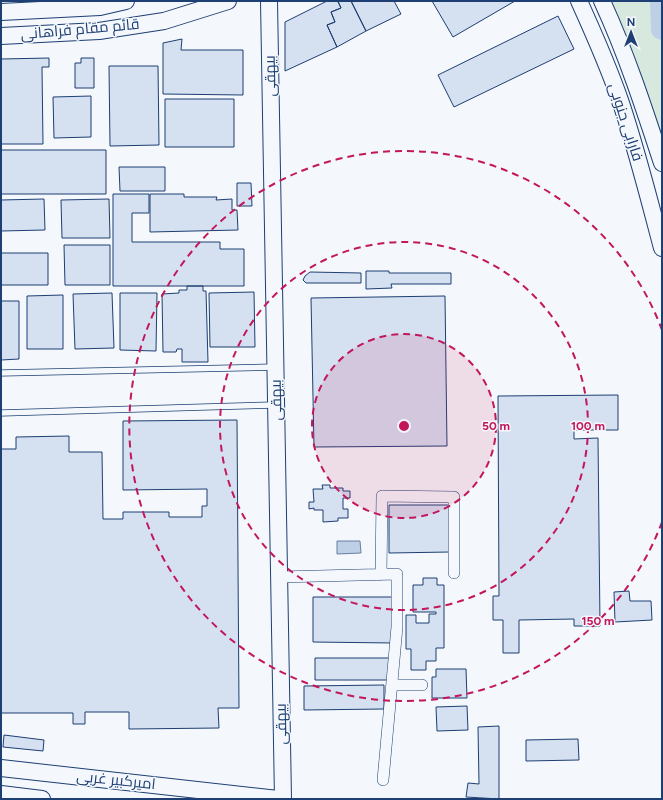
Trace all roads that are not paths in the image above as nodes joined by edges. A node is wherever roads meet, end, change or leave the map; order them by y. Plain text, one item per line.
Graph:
1 (126, 1) edge
2 (228, 1) edge
3 (269, 1) edge
4 (579, 1) edge
5 (602, 1) edge
6 (1, 12) edge
7 (1, 36) edge
8 (662, 163) edge
9 (662, 248) edge
10 (275, 367) junction
11 (1, 373) edge
12 (276, 405) junction
13 (1, 413) edge
14 (454, 573) dead end
15 (381, 575) junction
16 (279, 577) junction
17 (392, 685) junction
18 (422, 685) dead end
19 (1, 768) edge
20 (383, 780) dead end
21 (1, 794) edge
22 (42, 799) edge
23 (278, 799) edge
24 (283, 799) edge

1 - 6 street, قائم مقام فراهانی
2 - 7 street, قائم مقام فراهانی
3 - 10 street, بیهقی
4 - 9 street, فارابی جنوبی
5 - 8 street, فارابی جنوبی
10 - 11 lane
10 - 12 street, بیهقی
12 - 13 lane
12 - 16 street, بیهقی
14 - 15 street
15 - 16 street
15 - 17 street
16 - 24 street, بیهقی
17 - 18 street
17 - 20 street
19 - 23 street, امیرکبیر غربی
21 - 22 street

